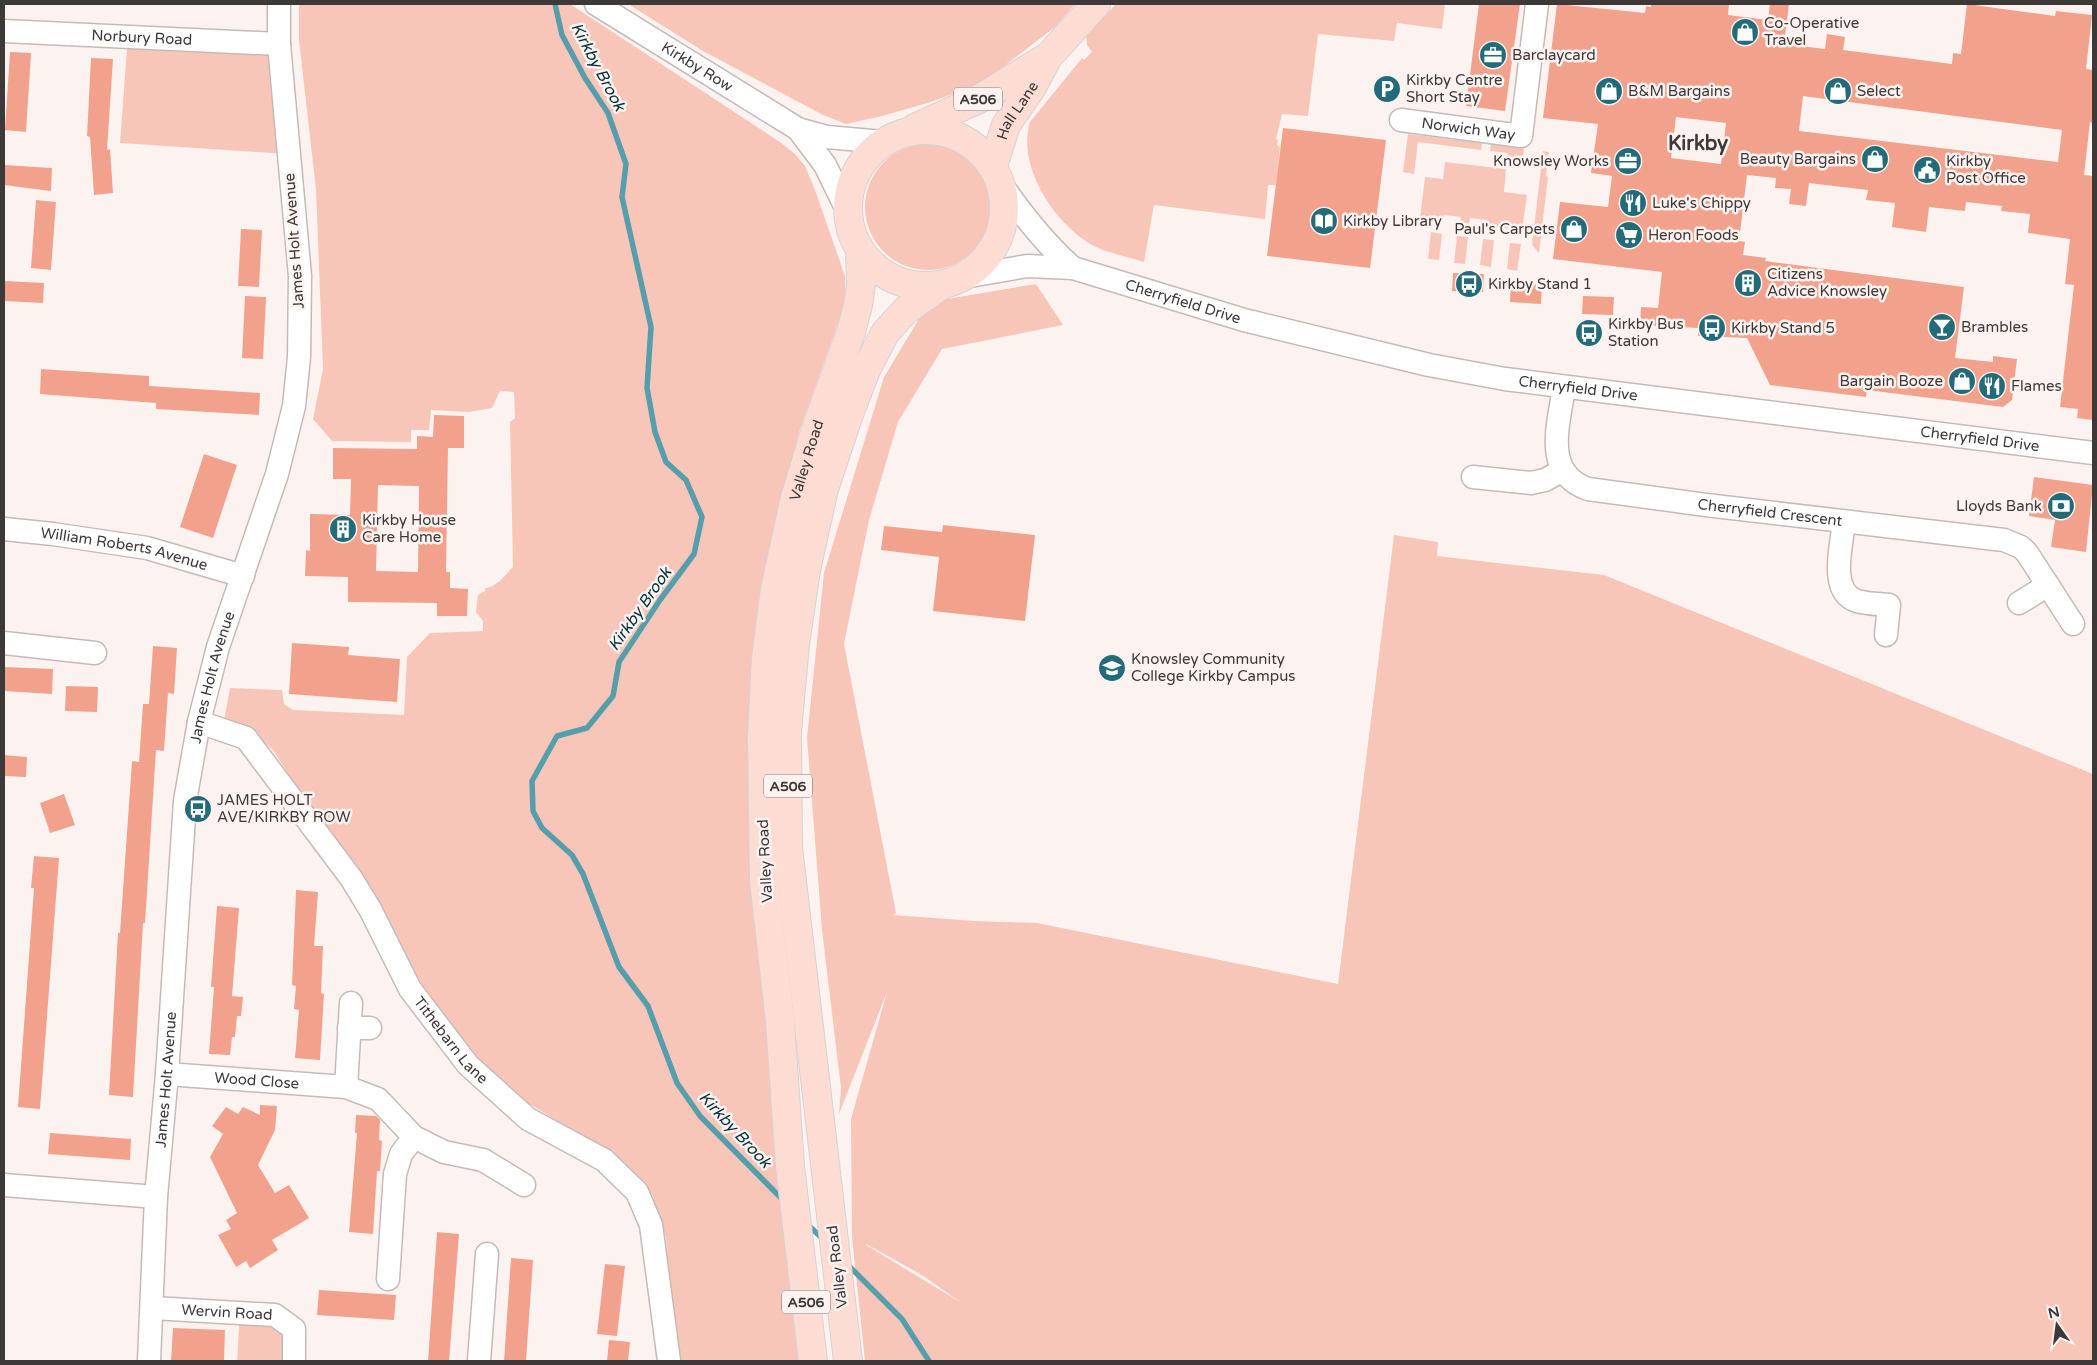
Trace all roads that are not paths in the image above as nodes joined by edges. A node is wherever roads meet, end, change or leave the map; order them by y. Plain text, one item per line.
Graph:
1 (279, 4) edge
2 (596, 4) edge
3 (1096, 4) edge
4 (1537, 4) edge
5 (4, 31) edge
6 (279, 44) junction
7 (1048, 57) junction
8 (1401, 120) dead end
9 (798, 129) junction
10 (893, 137) junction
11 (997, 175) junction
12 (847, 210) junction
13 (860, 252) junction
14 (1073, 268) junction
15 (952, 282) junction
16 (1564, 387) junction
17 (2093, 453) edge
18 (1562, 470) junction
19 (1473, 477) dead end
20 (1844, 522) junction
21 (4, 529) edge
22 (243, 576) junction
23 (2048, 585) junction
24 (2019, 603) dead end
25 (2073, 624) dead end
26 (1886, 635) dead end
27 (4, 643) edge
28 (95, 653) dead end
29 (200, 722) junction
30 (351, 1003) dead end
31 (167, 1074) junction
32 (346, 1087) junction
33 (414, 1137) junction
34 (4, 1184) edge
35 (524, 1185) dead end
36 (156, 1197) junction
37 (487, 1254) dead end
38 (388, 1279) dead end
39 (152, 1308) junction
40 (149, 1361) edge
41 (294, 1361) edge
42 (480, 1361) edge
43 (669, 1361) edge
44 (813, 1361) edge
45 (848, 1361) edge

1 - 6 street, James Holt Avenue
2 - 9 street, Kirkby Row
3 - 7 main road, Hall Lane / A506
4 - 8 street, Norwich Way
5 - 6 street, Norbury Road
6 - 22 street, James Holt Avenue
7 - 10 main road, Hall Lane / A506
7 - 11 main road, Hall Lane / A506
9 - 10 street, Kirkby Row
9 - 12 street, Kirkby Row
10 - 11 main road
10 - 12 main road, A506
11 - 14 street, Cherryfield Drive
11 - 15 main road, A506
12 - 13 main road, A506
13 - 15 main road, A506
13 - 44 main road, Valley Road / A506
14 - 15 street, Cherryfield Drive
14 - 16 street, Cherryfield Drive
15 - 45 main road, Valley Road / A506
16 - 17 street, Cherryfield Drive
16 - 18 street
18 - 19 street
18 - 20 street, Cherryfield Crescent
20 - 23 street, Cherryfield Crescent
20 - 26 street
21 - 22 street, William Roberts Avenue
22 - 29 street, James Holt Avenue
23 - 24 street
23 - 25 street, Cherryfield Crescent
27 - 28 street
29 - 31 street, James Holt Avenue
29 - 43 street, Tithebarn Lane
30 - 32 street
31 - 32 street, Wood Close
31 - 36 street, James Holt Avenue
32 - 33 street, Wood Close
33 - 35 street, Wood Close
33 - 38 street
34 - 36 street
36 - 39 street, James Holt Avenue
37 - 42 street
39 - 40 street, James Holt Avenue
39 - 41 street, Wervin Road

